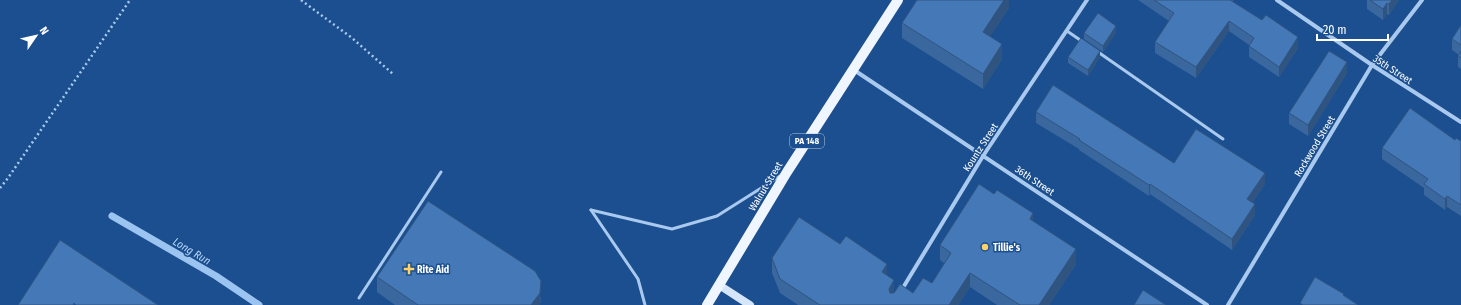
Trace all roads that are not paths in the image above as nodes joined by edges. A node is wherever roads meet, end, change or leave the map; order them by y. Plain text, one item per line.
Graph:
1 (898, 0) edge
2 (1087, 0) edge
3 (1277, 0) edge
4 (1422, 0) edge
5 (1067, 31) junction
6 (1086, 44) edge
7 (1093, 49) edge
8 (1372, 65) junction
9 (853, 70) junction
10 (1461, 122) edge
11 (1223, 139) dead end
12 (983, 156) junction
13 (441, 172) dead end
14 (787, 172) junction
15 (719, 285) junction
16 (358, 298) dead end
17 (896, 298) edge
18 (645, 305) edge
19 (707, 305) edge
20 (750, 305) edge
21 (1206, 305) edge
22 (1228, 305) edge

1 - 9 main road, Walnut Street / PA 148
2 - 5 street, Kountz Street
3 - 8 street, 35th Street
4 - 8 street, Rockwood Street
5 - 6 lane
5 - 12 street, Kountz Street
7 - 11 lane
8 - 10 street, 35th Street
8 - 22 street, Rockwood Street
9 - 12 street, 36th Street
9 - 14 main road, Walnut Street / PA 148
12 - 17 street, Kountz Street
12 - 21 street, 36th Street
13 - 16 lane
14 - 15 main road, Walnut Street / PA 148
14 - 18 lane
15 - 19 main road, Walnut Street / PA 148
15 - 20 main road

